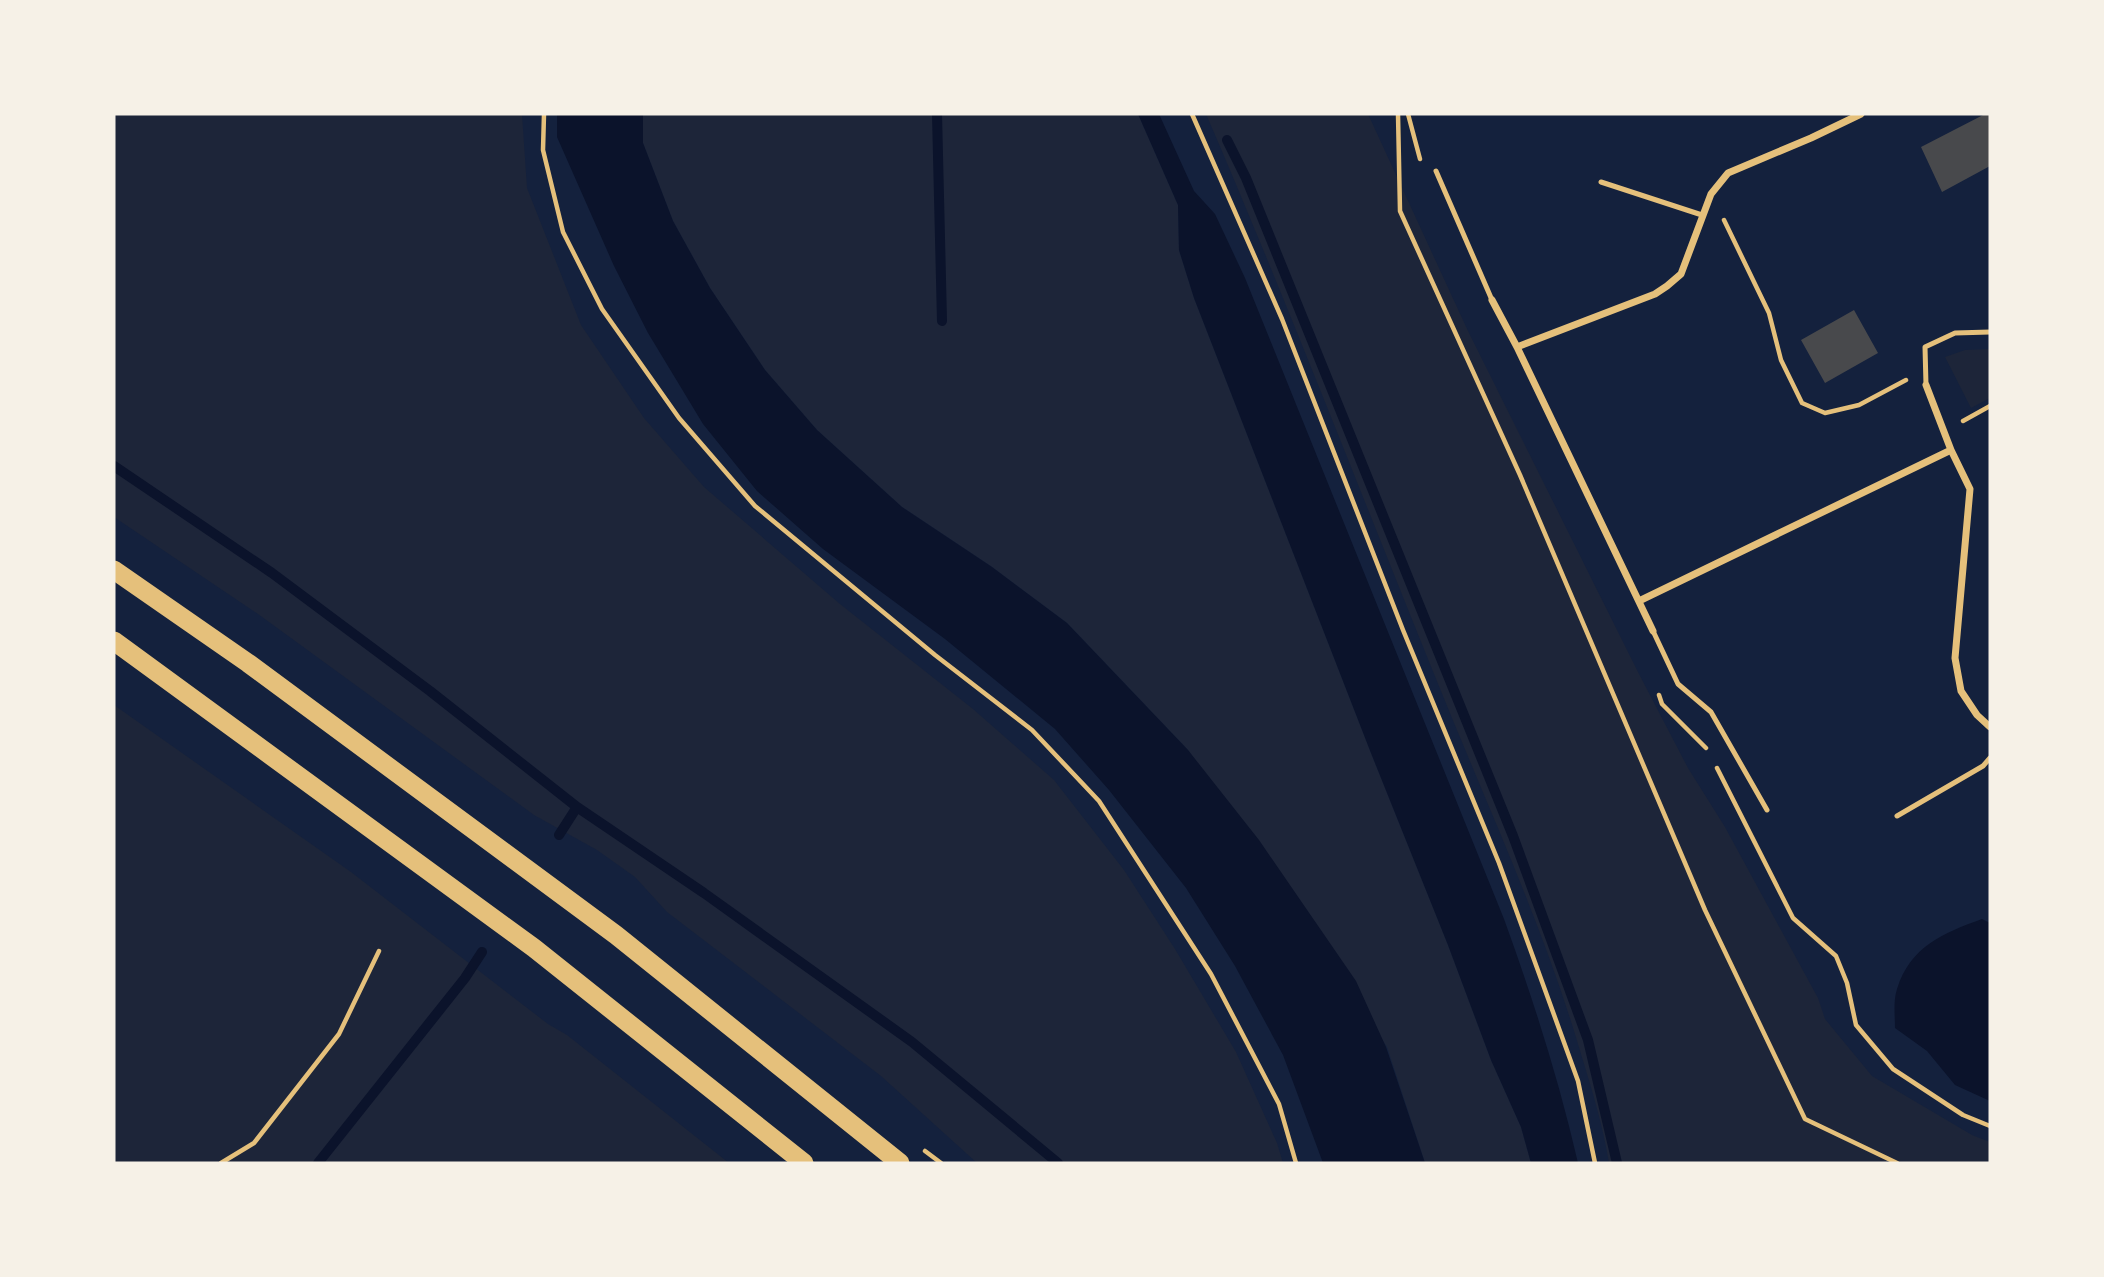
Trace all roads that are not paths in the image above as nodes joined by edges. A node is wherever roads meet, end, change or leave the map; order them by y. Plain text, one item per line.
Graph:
1 (1861, 114) edge
2 (1436, 171) dead end
3 (1601, 182) dead end
4 (1702, 215) junction
5 (1492, 300) joint
6 (1990, 332) edge
7 (1517, 347) junction
8 (1926, 385) joint
9 (1951, 450) junction
10 (114, 570) edge
11 (1639, 601) junction
12 (1653, 631) joint
13 (114, 641) edge
14 (1990, 727) edge
15 (1990, 758) edge
16 (1766, 810) dead end
17 (1897, 816) dead end
18 (804, 1163) edge
19 (900, 1163) edge

1 - 4 street
2 - 5 lane
3 - 4 lane
4 - 7 street
5 - 7 street
6 - 8 lane
7 - 11 street
8 - 9 street
9 - 11 street
9 - 14 street
10 - 19 highway
11 - 12 street
12 - 16 lane
13 - 18 highway
15 - 17 lane

